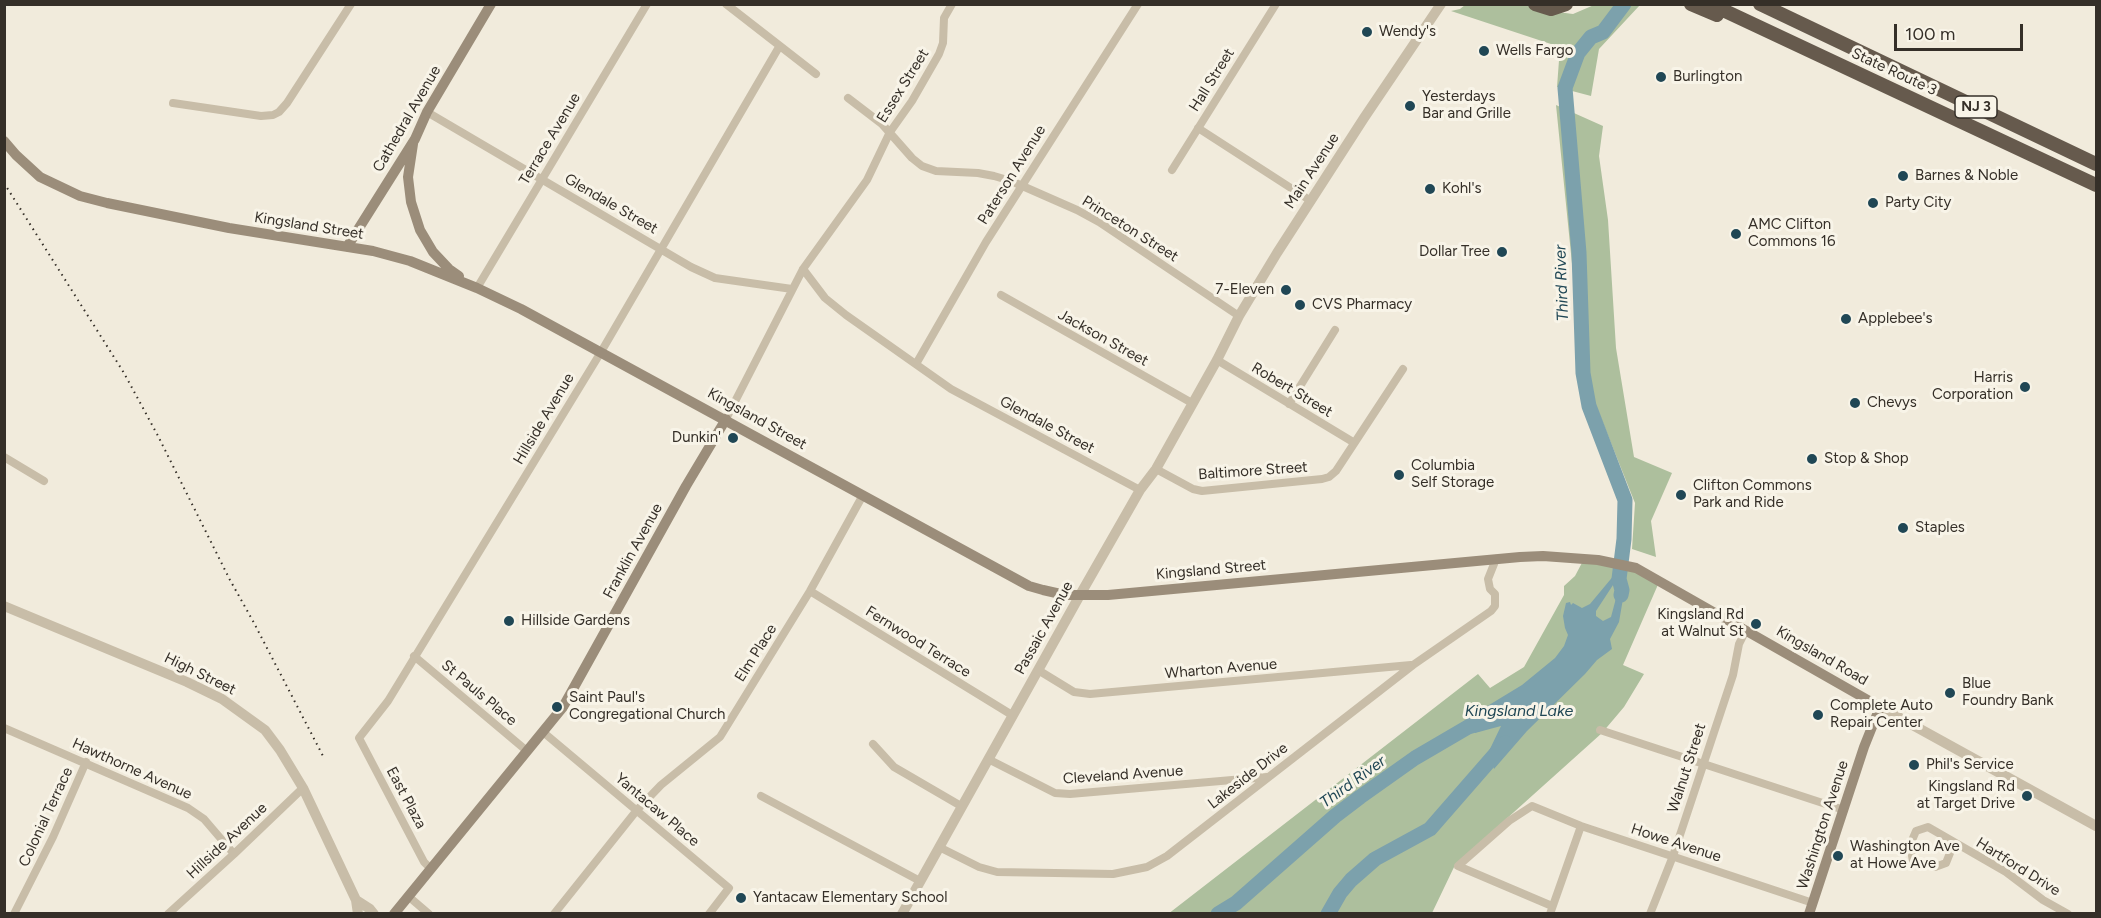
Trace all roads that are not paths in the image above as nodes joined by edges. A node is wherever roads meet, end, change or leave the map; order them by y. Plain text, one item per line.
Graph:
1 (351, 4) edge
2 (491, 4) edge
3 (647, 4) edge
4 (726, 4) edge
5 (952, 4) edge
6 (1138, 4) edge
7 (1276, 4) edge
8 (1441, 4) edge
9 (1535, 4) edge
10 (1566, 4) edge
11 (1691, 4) edge
12 (1710, 4) edge
13 (1760, 4) edge
14 (1555, 7) edge
15 (779, 47) junction
16 (816, 74) dead end
17 (1864, 76) junction
18 (848, 98) dead end
19 (173, 103) dead end
20 (427, 112) junction
21 (1198, 128) junction
22 (890, 132) junction
23 (415, 139) junction
24 (4, 141) edge
25 (2097, 164) edge
26 (1172, 170) dead end
27 (541, 179) junction
28 (867, 180) joint
29 (1021, 185) junction
30 (2097, 185) edge
31 (1311, 201) junction
32 (347, 247) junction
33 (660, 249) junction
34 (803, 269) junction
35 (477, 288) junction
36 (792, 289) junction
37 (1001, 295) dead end
38 (1239, 316) junction
39 (1335, 330) dead end
40 (601, 352) junction
41 (1217, 360) junction
42 (916, 364) junction
43 (1403, 369) dead end
44 (1192, 404) junction
45 (1289, 404) junction
46 (726, 419) junction
47 (1353, 442) junction
48 (4, 458) edge
49 (1156, 469) junction
50 (44, 480) dead end
51 (1140, 490) junction
52 (863, 495) junction
53 (1520, 557) joint
54 (1496, 559) junction
55 (810, 591) junction
56 (1080, 595) junction
57 (5, 608) edge
58 (1746, 630) junction
59 (414, 656) junction
60 (1413, 665) junction
61 (1038, 670) junction
62 (1880, 707) junction
63 (1012, 715) junction
64 (4, 728) edge
65 (1600, 730) dead end
66 (543, 732) junction
67 (359, 738) joint
68 (873, 744) dead end
69 (527, 751) junction
70 (988, 759) junction
71 (86, 762) junction
72 (1703, 764) junction
73 (1269, 777) junction
74 (303, 788) junction
75 (761, 796) dead end
76 (961, 806) junction
77 (637, 810) junction
78 (1844, 810) junction
79 (2097, 825) edge
80 (1581, 826) junction
81 (1954, 843) junction
82 (939, 846) junction
83 (234, 854) junction
84 (1673, 856) junction
85 (431, 869) junction
86 (920, 881) junction
87 (408, 896) junction
88 (356, 900) junction
89 (1811, 908) edge
90 (1551, 910) edge
91 (14, 914) edge
92 (168, 914) edge
93 (358, 914) edge
94 (374, 914) edge
95 (394, 914) edge
96 (429, 914) edge
97 (554, 914) edge
98 (709, 914) edge
99 (902, 914) edge
100 (1650, 914) edge
101 (2068, 914) edge

1 - 19 street
2 - 20 main road, Cathedral Avenue
3 - 27 street, Terrace Avenue
4 - 15 street
5 - 22 street, Essex Street
6 - 29 street, Paterson Avenue
7 - 21 street, Hall Street
8 - 31 street, Main Avenue
9 - 14 highway
10 - 14 highway
11 - 17 highway
12 - 17 highway, State Route 3 / NJ 3
13 - 25 highway, State Route 3 / NJ 3
15 - 16 street
15 - 33 street, Hillside Avenue
17 - 30 highway, State Route 3 / NJ 3
18 - 22 street, Princeton Street
20 - 23 main road, Cathedral Avenue
20 - 27 street, Glendale Street
21 - 26 street, Hall Street
21 - 31 street
22 - 28 street, Essex Street
22 - 29 street, Princeton Street
23 - 32 main road, Cathedral Avenue
23 - 35 main road
24 - 32 main road, Kingsland Street
27 - 33 street, Glendale Street
27 - 35 street, Terrace Avenue
28 - 34 street, Franklin Avenue
29 - 38 street, Princeton Street
29 - 42 street, Paterson Avenue
31 - 38 street, Main Avenue
32 - 35 main road, Kingsland Street
33 - 36 street, Glendale Street
33 - 40 street, Hillside Avenue
34 - 36 street, Franklin Avenue
34 - 42 street, Glendale Street
35 - 40 main road, Kingsland Street
36 - 46 street, Franklin Avenue
37 - 44 street, Jackson Street
38 - 41 street, Main Avenue
39 - 45 street
40 - 46 main road, Kingsland Street
40 - 59 street, Hillside Avenue
41 - 44 street, Passaic Avenue
41 - 45 street, Robert Street
42 - 51 street, Glendale Street
43 - 47 street
44 - 49 street, Passaic Avenue
45 - 47 street, Robert Street
46 - 52 main road, Kingsland Street
46 - 66 main road, Franklin Avenue
47 - 49 street, Baltimore Street
48 - 50 street
49 - 51 street, Passaic Avenue
51 - 56 street, Passaic Avenue
52 - 55 street, Elm Place
52 - 56 main road, Kingsland Street
53 - 54 main road, Kingsland Street
53 - 58 main road, Kingsland Road
54 - 56 main road, Kingsland Street
54 - 60 street, Lakeside Drive
55 - 63 street, Fernwood Terrace
55 - 77 street, Elm Place
56 - 61 street, Passaic Avenue
57 - 74 street, High Street
58 - 62 main road, Kingsland Road
58 - 72 street, Walnut Street
59 - 67 street, Hillside Avenue
59 - 69 street, St Pauls Place
60 - 61 street, Wharton Avenue
60 - 73 street, Lakeside Drive
61 - 63 street, Passaic Avenue
62 - 78 main road, Washington Avenue
62 - 79 street, Kingsland Road
63 - 70 street, Passaic Avenue
64 - 71 street, Hawthorne Avenue
65 - 72 street
66 - 69 main road, Franklin Avenue
66 - 77 street, Yantacaw Place
67 - 85 street, East Plaza
68 - 76 street
69 - 85 main road, Franklin Avenue
70 - 73 street, Cleveland Avenue
70 - 76 street, Passaic Avenue
71 - 83 street, Hawthorne Avenue
71 - 91 street, Colonial Terrace
72 - 78 street
72 - 84 street, Walnut Street
73 - 82 street, Lakeside Drive
74 - 83 street, Hillside Avenue
74 - 88 street, High Street
75 - 86 street
76 - 82 street, Passaic Avenue
77 - 97 street, Elm Place
77 - 98 street, Yantacaw Place
78 - 89 main road, Washington Avenue
80 - 84 street, Howe Avenue
80 - 90 street
80 - 90 street, Howe Avenue
81 - 81 street
81 - 101 street, Hartford Drive
82 - 86 street, Passaic Avenue
83 - 92 street, Hillside Avenue
84 - 89 street, Howe Avenue
84 - 100 street, Walnut Street
85 - 87 main road, Franklin Avenue
86 - 99 street, Passaic Avenue
87 - 95 main road, Franklin Avenue
87 - 96 street
88 - 93 street, High Street
88 - 94 street, High Street

